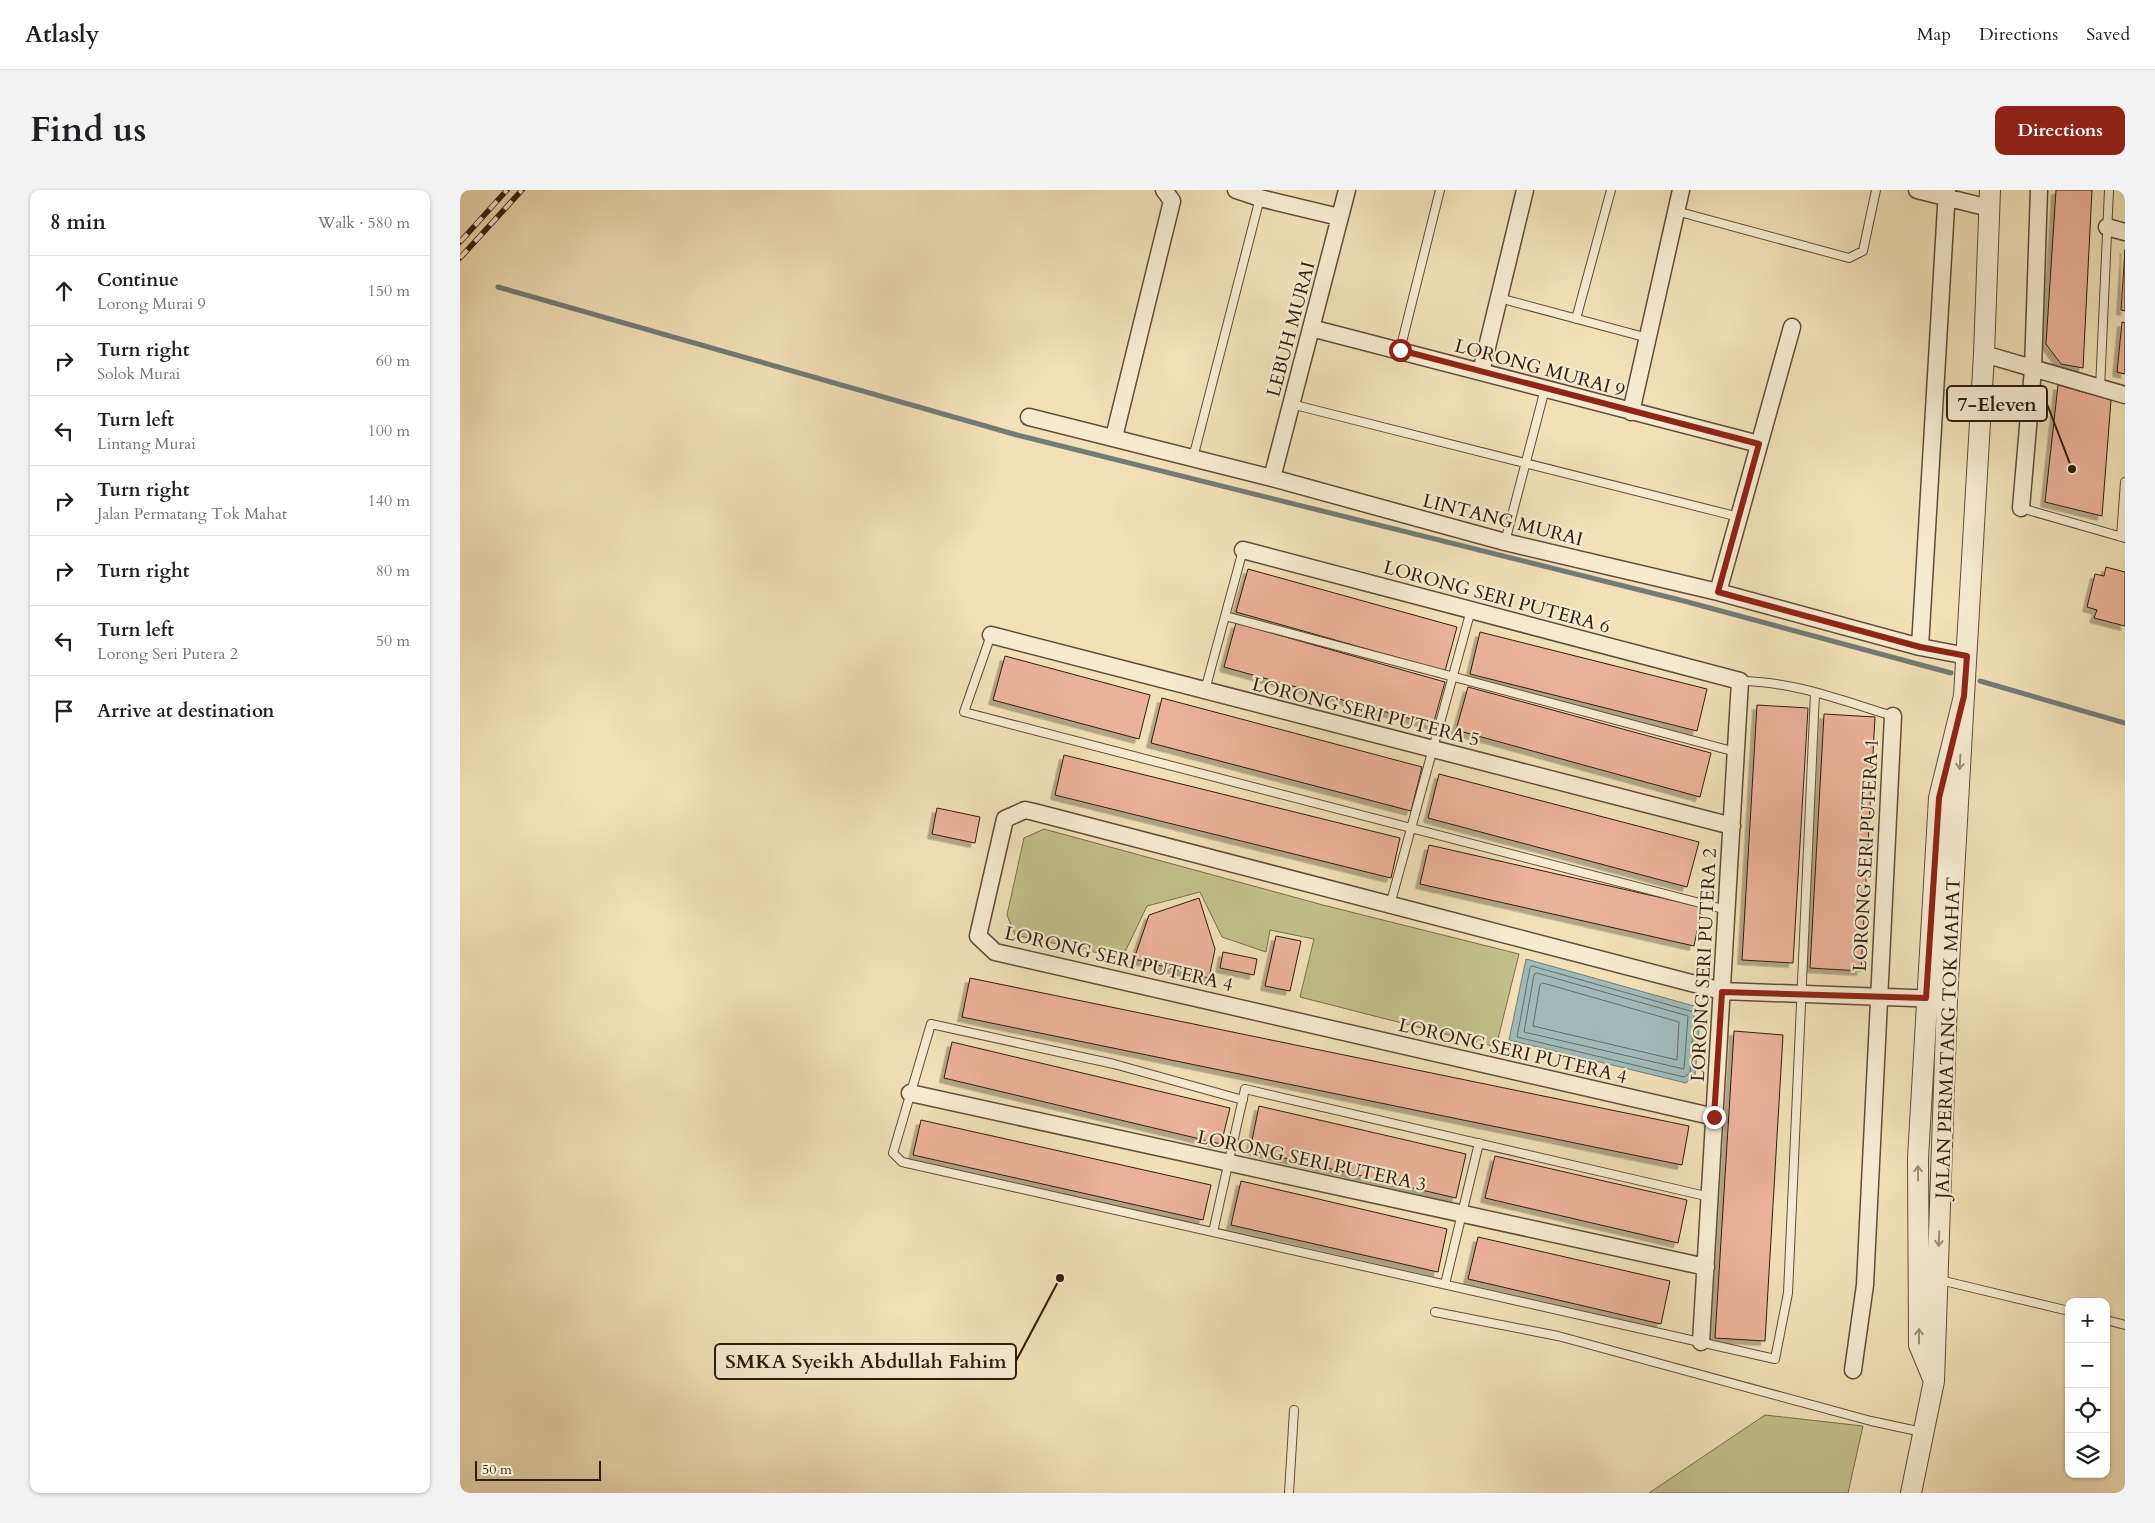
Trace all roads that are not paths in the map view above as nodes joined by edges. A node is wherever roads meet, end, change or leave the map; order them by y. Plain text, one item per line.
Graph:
1 (1236, 190) edge
2 (1347, 190) edge
3 (1440, 190) edge
4 (1525, 190) edge
5 (1612, 190) edge
6 (1681, 190) edge
7 (1876, 190) edge
8 (1917, 190) edge
9 (2039, 190) edge
10 (2109, 190) edge
11 (1172, 194) edge
12 (1947, 194) edge
13 (1260, 198) junction
14 (1990, 199) edge
15 (1676, 211) junction
16 (1339, 217) junction
17 (2107, 228) junction
18 (2125, 232) edge
19 (1499, 298) junction
20 (1576, 319) junction
21 (1792, 327) dead end
22 (1311, 328) junction
23 (1648, 338) junction
24 (1400, 350) junction
25 (1984, 354) junction
26 (2034, 369) junction
27 (1481, 372) junction
28 (2100, 388) junction
29 (1545, 390) junction
30 (2125, 394) edge
31 (1291, 404) junction
32 (1631, 412) junction
33 (1029, 417) dead end
34 (1114, 437) junction
35 (1759, 444) junction
36 (1192, 458) junction
37 (1526, 464) junction
38 (1272, 478) junction
39 (2125, 482) edge
40 (2022, 508) joint
41 (1739, 517) junction
42 (2123, 538) edge
43 (1505, 542) junction
44 (1243, 550) joint
45 (1718, 592) junction
46 (1471, 610) junction
47 (1225, 616) junction
48 (991, 635) joint
49 (1920, 647) junction
50 (1967, 656) junction
51 (1453, 677) junction
52 (1740, 681) junction
53 (1205, 690) junction
54 (1815, 693) junction
55 (1964, 696) junction
56 (1893, 716) joint
57 (1433, 749) junction
58 (1736, 752) junction
59 (1732, 826) junction
60 (1411, 830) junction
61 (1390, 905) junction
62 (1727, 910) junction
63 (1722, 992) junction
64 (1801, 994) junction
65 (1878, 997) junction
66 (1926, 998) junction
67 (1947, 999) junction
68 (910, 1093) junction
69 (1243, 1100) junction
70 (1714, 1117) junction
71 (1479, 1143) junction
72 (1229, 1162) junction
73 (1710, 1197) junction
74 (1462, 1214) junction
75 (1213, 1232) junction
76 (1706, 1267) junction
77 (1938, 1279) junction
78 (1445, 1284) junction
79 (2065, 1310) edge
80 (1435, 1312) dead end
81 (2110, 1321) edge
82 (2125, 1325) edge
83 (1701, 1342) junction
84 (1853, 1370) dead end
85 (1934, 1381) junction
86 (1294, 1410) dead end
87 (1924, 1432) junction
88 (1289, 1493) edge
89 (1911, 1493) edge

1 - 13 street
2 - 16 street, LEBUH MURAI
3 - 24 lane
4 - 19 street
5 - 20 lane
6 - 15 street
7 - 15 lane
8 - 12 street
9 - 26 street
10 - 17 lane
11 - 34 street
12 - 14 street
12 - 49 street
13 - 16 street
13 - 36 lane
14 - 25 street, JALAN PERMATANG TOK MAHAT
15 - 23 street
16 - 22 street, LEBUH MURAI
17 - 18 street
17 - 28 lane
19 - 20 lane
19 - 27 street
20 - 23 lane
21 - 35 street
22 - 24 street, LORONG MURAI 9
22 - 31 street, LEBUH MURAI
23 - 32 street
24 - 27 street, LORONG MURAI 9
25 - 26 street
25 - 50 street, JALAN PERMATANG TOK MAHAT
26 - 28 street
26 - 40 street
27 - 29 street, LORONG MURAI 9
28 - 30 street
29 - 32 street, LORONG MURAI 9
29 - 37 lane
31 - 37 lane
31 - 38 street, LEBUH MURAI
32 - 35 street, LORONG MURAI 9
33 - 34 street, LINTANG MURAI
34 - 36 street, LINTANG MURAI
35 - 41 street
36 - 38 street, LINTANG MURAI
37 - 41 lane
37 - 43 lane
38 - 43 street, LINTANG MURAI
39 - 42 lane
40 - 42 lane
41 - 45 street
43 - 45 street, LINTANG MURAI
44 - 46 street, LORONG SERI PUTERA 6
44 - 47 lane
45 - 49 street, LINTANG MURAI
46 - 51 lane
46 - 52 street, LORONG SERI PUTERA 6
47 - 51 lane
47 - 53 lane
48 - 53 street, LORONG SERI PUTERA 5
48 - 60 lane
49 - 50 street, LINTANG MURAI
50 - 55 street, JALAN PERMATANG TOK MAHAT
51 - 57 lane
51 - 58 lane
52 - 54 lane
52 - 58 street, LORONG SERI PUTERA 2
53 - 57 street, LORONG SERI PUTERA 5
54 - 56 lane
54 - 64 lane
55 - 66 street, JALAN PERMATANG TOK MAHAT
55 -> 67 street, JALAN PERMATANG TOK MAHAT
56 - 65 street, LORONG SERI PUTERA 1
57 - 59 street, LORONG SERI PUTERA 5
57 - 60 lane
58 - 59 street, LORONG SERI PUTERA 2
59 - 62 street, LORONG SERI PUTERA 2
60 - 61 lane
60 - 62 lane
61 - 63 street, LORONG SERI PUTERA 4
61 - 70 street, LORONG SERI PUTERA 4
62 - 63 street, LORONG SERI PUTERA 2
63 - 64 street, LORONG SERI PUTERA 4
63 - 70 street, LORONG SERI PUTERA 2
64 - 65 street, LORONG SERI PUTERA 4
64 - 83 lane
65 - 66 street, LORONG SERI PUTERA 4
65 - 84 street, LORONG SERI PUTERA 1
66 - 67 street, LORONG SERI PUTERA 4
85 -> 66 street, JALAN PERMATANG TOK MAHAT
67 -> 77 street, JALAN PERMATANG TOK MAHAT
68 - 69 lane
68 - 72 street, LORONG SERI PUTERA 3
68 - 75 lane
69 - 71 lane
69 - 72 lane
70 - 73 street, LORONG SERI PUTERA 2
71 - 73 lane
71 - 74 lane
72 - 74 street, LORONG SERI PUTERA 3
72 - 75 lane
73 - 76 street, LORONG SERI PUTERA 2
74 - 76 street, LORONG SERI PUTERA 3
74 - 78 lane
75 - 78 lane
76 - 83 street, LORONG SERI PUTERA 2
77 - 79 lane
77 - 85 street, JALAN PERMATANG TOK MAHAT
78 - 83 lane
80 - 87 lane
81 - 82 lane
85 - 87 street, JALAN PERMATANG TOK MAHAT
86 - 88 lane
87 - 89 street, JALAN PERMATANG TOK MAHAT

